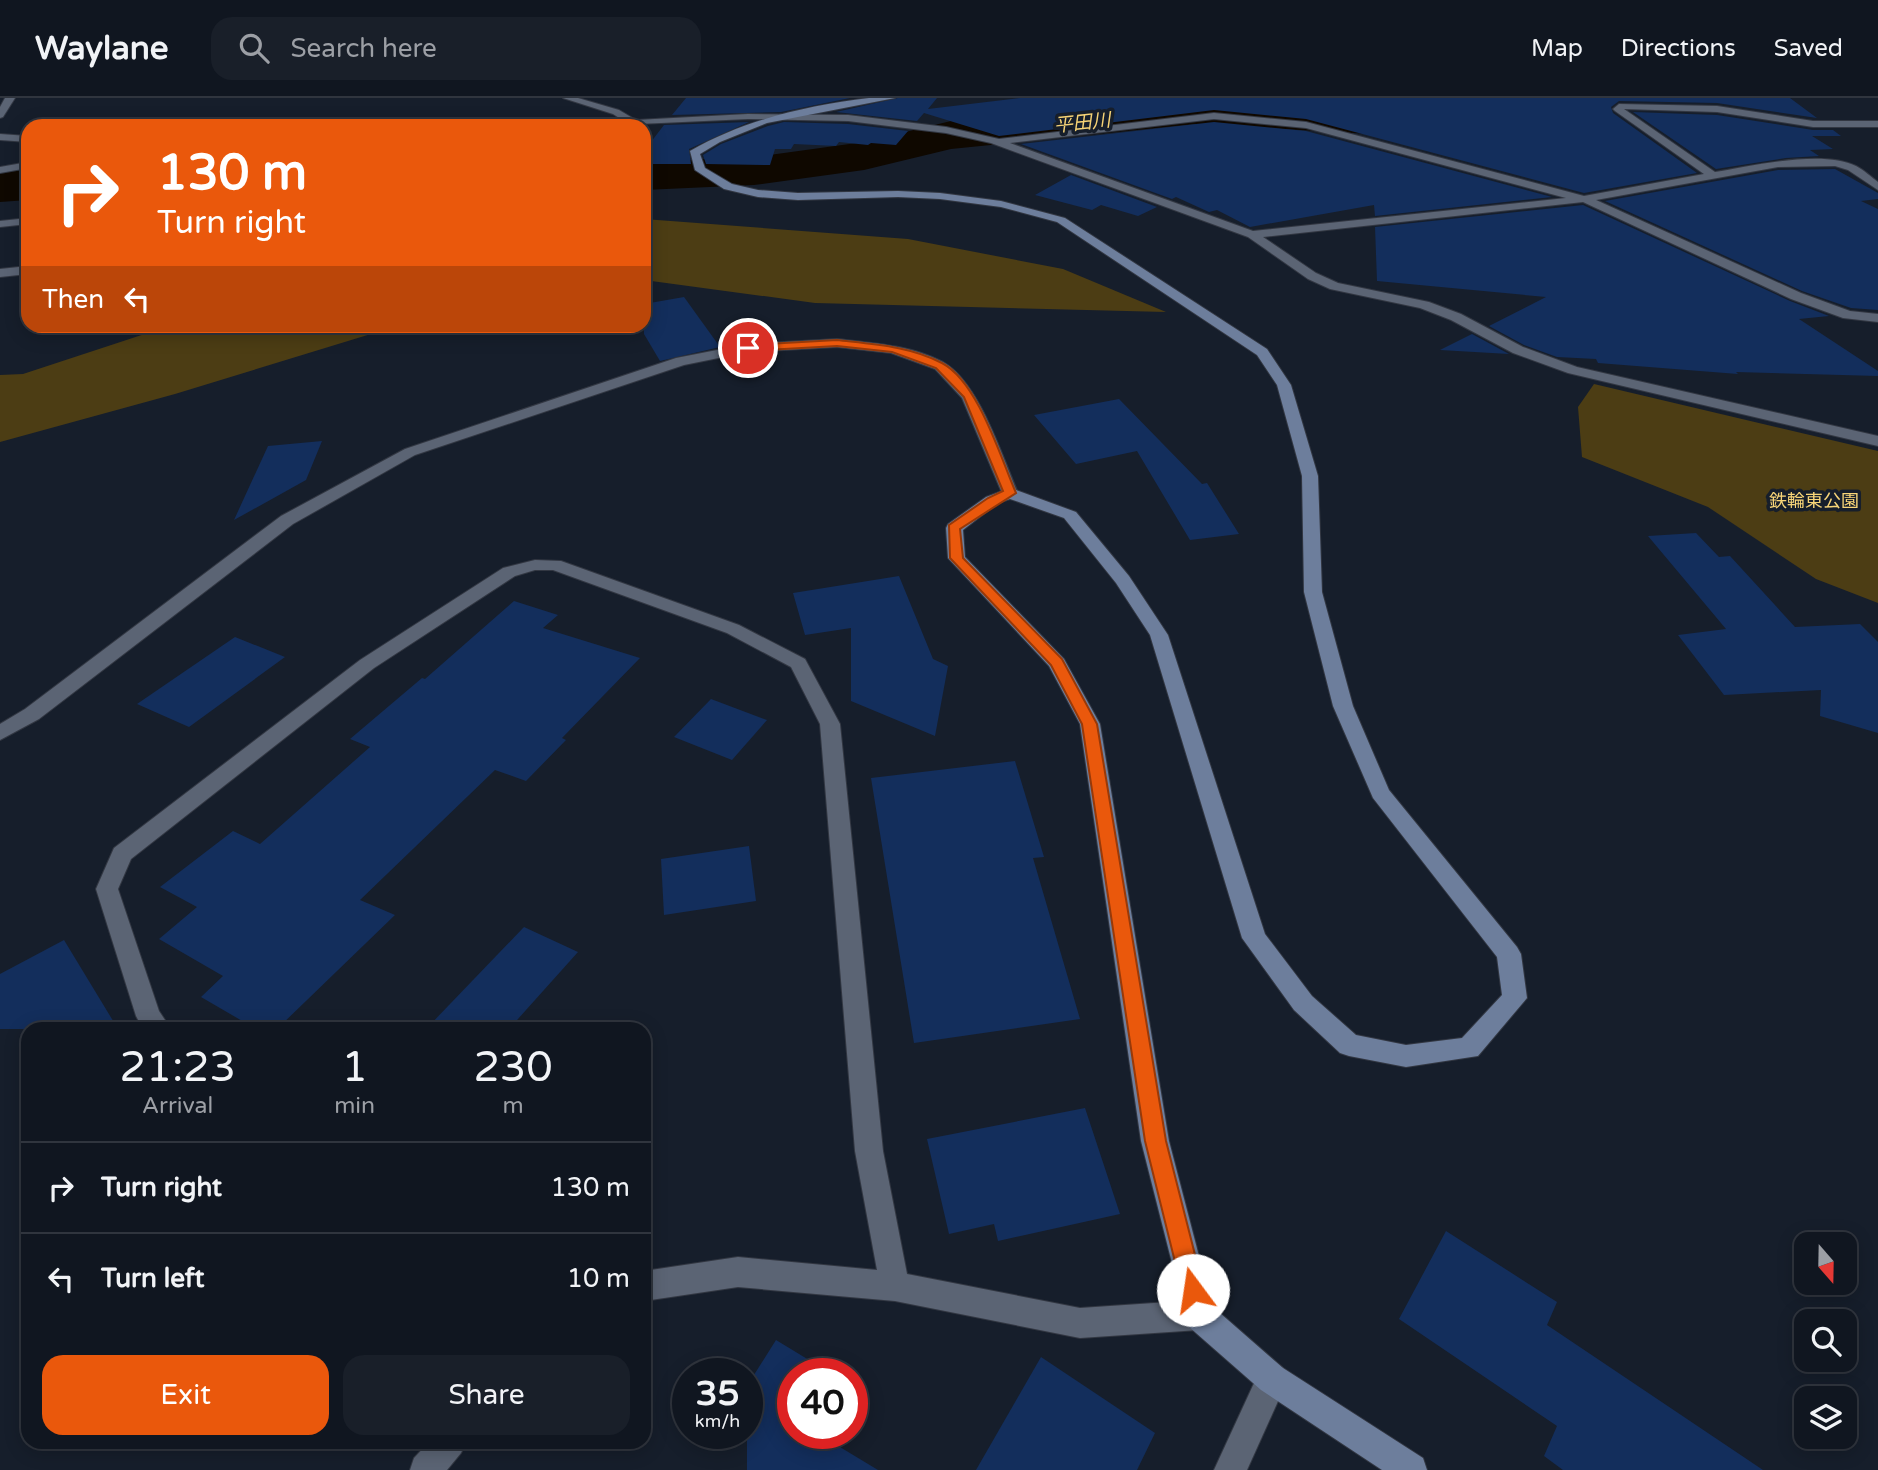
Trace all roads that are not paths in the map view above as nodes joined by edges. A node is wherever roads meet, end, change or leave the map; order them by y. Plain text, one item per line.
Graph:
1 (10, 98) edge
2 (568, 98) edge
3 (890, 98) edge
4 (0, 115) edge
5 (775, 117) junction
6 (627, 119) edge
7 (651, 122) edge
8 (1878, 124) edge
9 (0, 138) edge
10 (21, 139) edge
11 (998, 142) junction
12 (21, 166) edge
13 (0, 170) edge
14 (1712, 175) junction
15 (1878, 187) edge
16 (1584, 199) junction
17 (21, 222) edge
18 (0, 224) edge
19 (1252, 235) junction
20 (21, 271) edge
21 (0, 274) edge
22 (1878, 318) edge
23 (1878, 441) edge
24 (1010, 493) junction
25 (0, 733) edge
26 (153, 1022) edge
27 (651, 1285) edge
28 (895, 1286) junction
29 (1199, 1315) junction
30 (1272, 1379) junction
31 (444, 1449) edge
32 (426, 1470) edge
33 (1230, 1470) edge
34 (1411, 1470) edge

1 - 4 street
2 - 6 street
3 - 5 street
5 - 7 street
5 - 11 street
5 - 24 street
8 - 14 street
9 - 10 street
11 - 16 street
11 - 19 street
12 - 13 street
14 - 15 street
14 - 16 street
16 - 19 street
16 - 22 street
17 - 18 street
19 - 23 street
20 - 21 street
24 - 25 street
24 - 29 street
26 - 28 street
27 - 28 street
28 - 29 street
29 - 30 street
30 - 33 street
30 - 34 street
31 - 32 street

